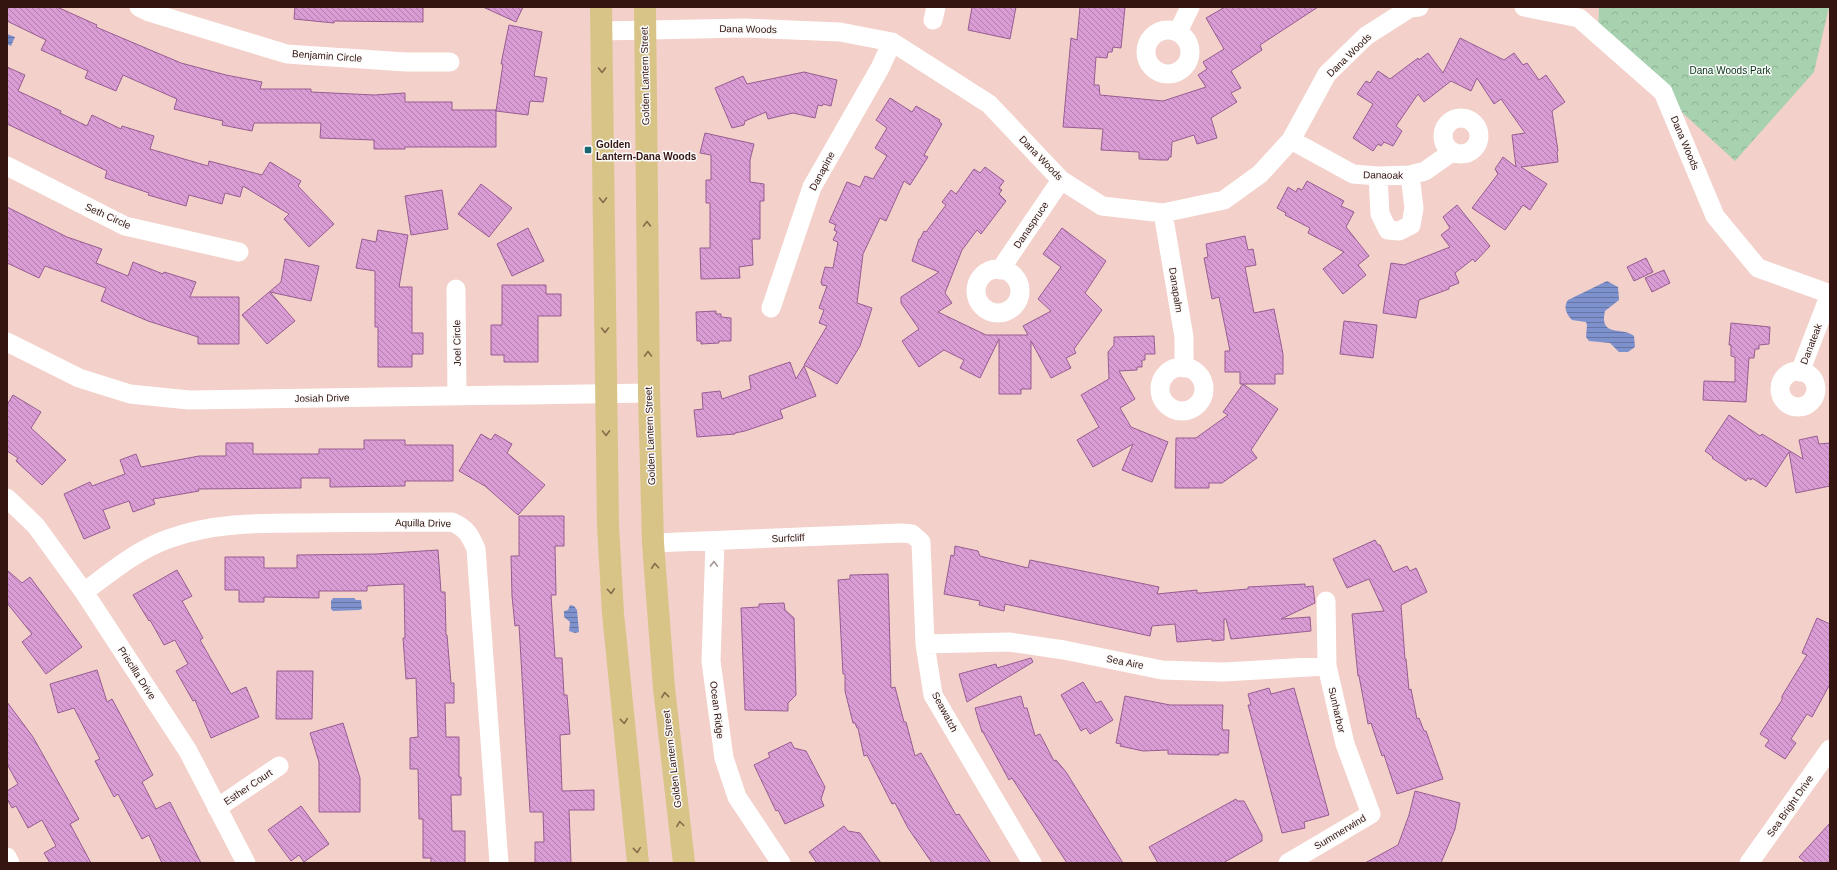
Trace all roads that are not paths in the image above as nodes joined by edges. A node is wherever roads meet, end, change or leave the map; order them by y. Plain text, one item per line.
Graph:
1 (139, 7) edge
2 (601, 7) edge
3 (645, 7) edge
4 (1190, 7) edge
5 (1413, 7) edge
6 (1524, 7) edge
7 (645, 30) junction
8 (601, 31) junction
9 (1178, 32) dead end
10 (892, 42) junction
11 (450, 62) dead end
12 (1291, 140) junction
13 (1452, 152) dead end
14 (7, 166) edge
15 (1410, 175) junction
16 (1378, 176) junction
17 (1061, 180) junction
18 (1163, 213) junction
19 (239, 252) dead end
20 (1000, 270) dead end
21 (456, 289) dead end
22 (1830, 294) edge
23 (771, 308) dead end
24 (7, 342) edge
25 (1184, 368) dead end
26 (1800, 372) dead end
27 (649, 393) junction
28 (606, 394) junction
29 (457, 396) junction
30 (7, 498) edge
31 (715, 542) junction
32 (921, 542) joint
33 (653, 543) junction
34 (84, 592) junction
35 (1326, 601) dead end
36 (925, 644) junction
37 (1327, 666) junction
38 (1830, 749) edge
39 (279, 766) dead end
40 (217, 808) junction
41 (1371, 814) joint
42 (7, 857) edge
43 (10, 863) edge
44 (246, 863) edge
45 (499, 863) edge
46 (638, 863) edge
47 (684, 863) edge
48 (781, 863) edge
49 (1032, 863) edge
50 (1288, 863) edge
51 (1749, 863) edge

1 - 11 street, Benjamin Circle
2 - 8 main road
3 - 7 main road, Golden Lantern Street
4 - 9 street
5 - 12 street, Dana Woods
6 - 22 street, Dana Woods
7 - 8 street, Dana Woods
7 - 10 street, Dana Woods
27 -> 7 main road, Golden Lantern Street
8 -> 28 main road
10 - 17 street, Dana Woods
10 - 23 street, Danapine
12 - 16 street, Danaoak
12 - 18 street, Dana Woods
13 - 15 street, Danaoak
14 - 19 street, Seth Circle
15 - 16 street, Danaoak
15 - 16 street
17 - 18 street, Dana Woods
17 - 20 street, Danaspruce
18 - 25 street, Danapalm
21 - 29 street, Joel Circle
22 - 26 street, Danateak
24 - 29 street, Josiah Drive
27 - 28 street, Josiah Drive
27 - 33 main road, Golden Lantern Street
28 - 29 street, Josiah Drive
28 -> 46 main road
30 - 34 street, Priscilla Drive
31 - 32 street, Surfcliff
31 - 33 street, Surfcliff
48 -> 31 street, Ocean Ridge
32 - 36 street, Seawatch
47 -> 33 main road, Golden Lantern Street
34 - 40 street, Priscilla Drive
34 - 45 street, Aquilla Drive
35 - 37 street, Sunharbor
36 - 37 street, Sea Aire
36 - 49 street, Seawatch
37 - 41 street, Sunharbor
38 - 51 street, Sea Bright Drive
39 - 40 street, Esther Court
40 - 44 street, Priscilla Drive
41 - 50 street, Summerwind
42 - 43 street

